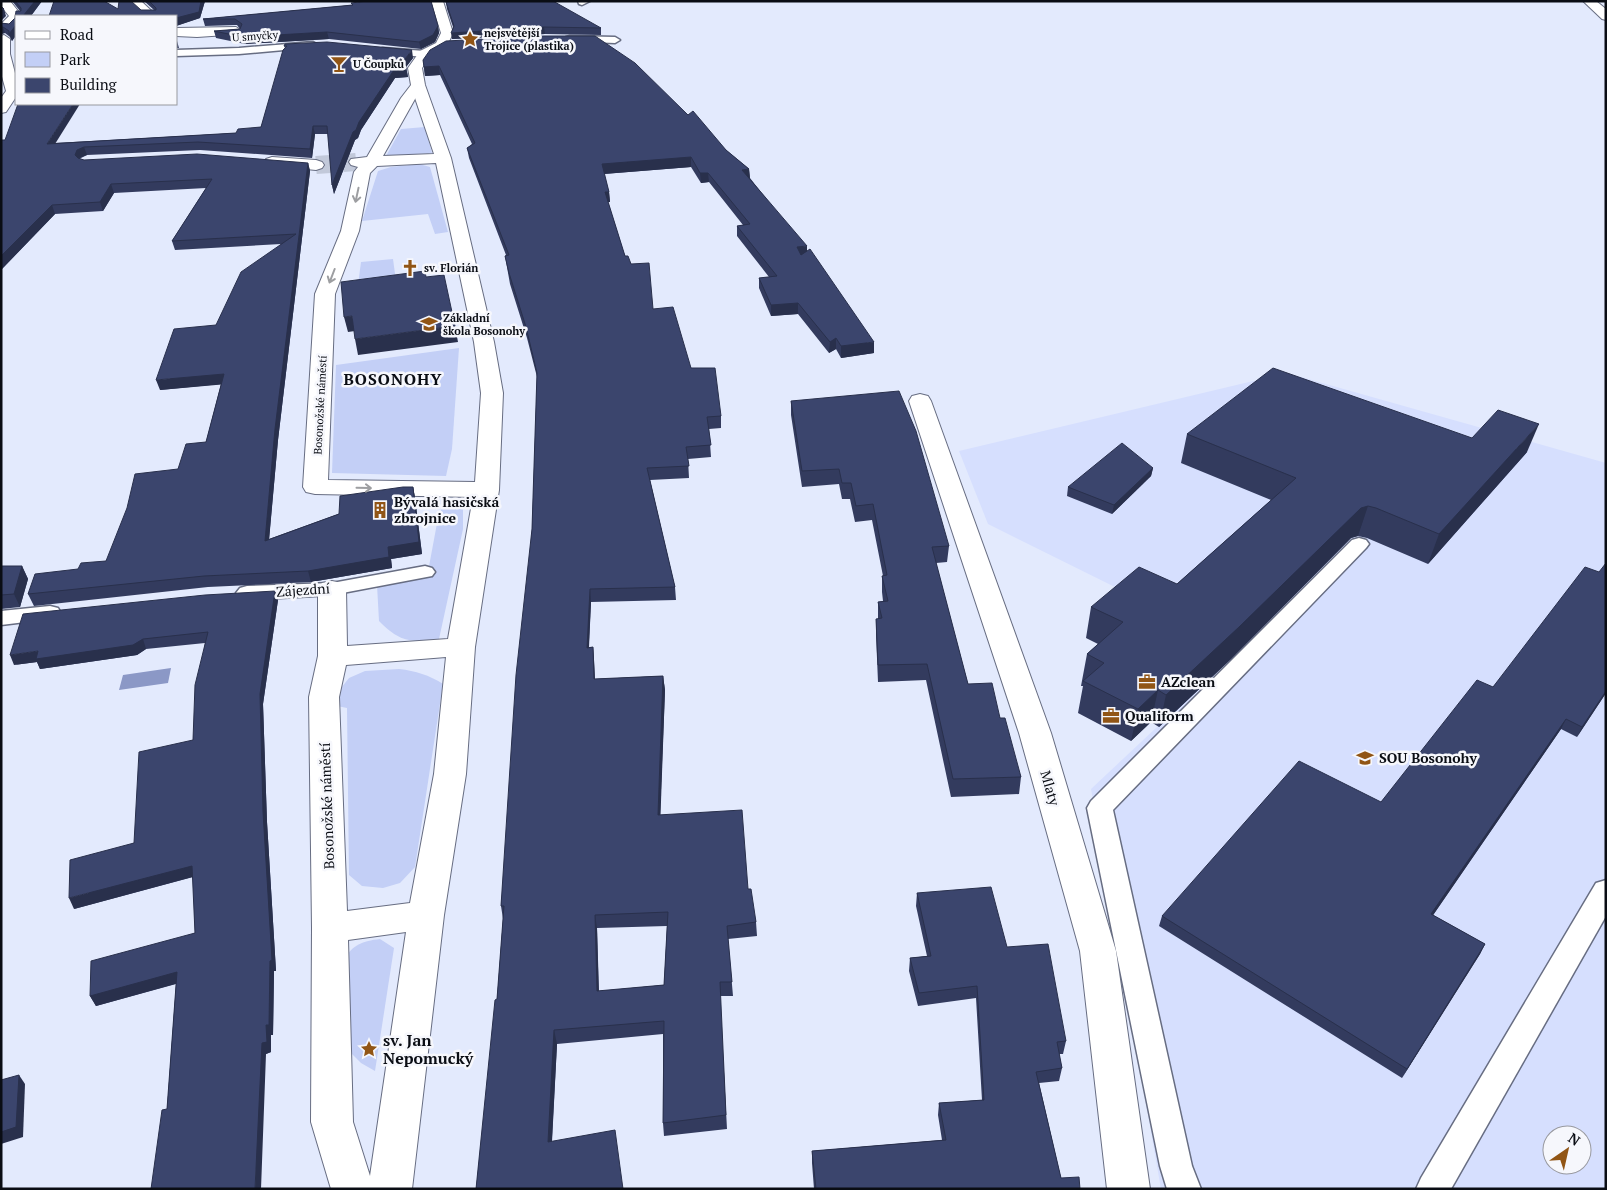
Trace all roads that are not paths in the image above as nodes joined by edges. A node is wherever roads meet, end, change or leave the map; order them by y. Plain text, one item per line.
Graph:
1 (4, 1) edge
2 (134, 1) edge
3 (586, 1) edge
4 (1589, 1) edge
5 (582, 2) edge
6 (441, 3) edge
7 (150, 15) edge
8 (15, 16) edge
9 (1606, 16) edge
10 (15, 19) edge
11 (236, 31) edge
12 (8, 32) edge
13 (178, 32) edge
14 (555, 39) edge
15 (615, 40) dead end
16 (321, 45) edge
17 (439, 48) junction
18 (372, 49) edge
19 (178, 53) edge
20 (418, 85) junction
21 (3, 105) edge
22 (443, 158) junction
23 (258, 161) edge
24 (364, 162) junction
25 (316, 165) tunnel mouth
26 (920, 401) dead end
27 (487, 490) junction
28 (1359, 544) dead end
29 (425, 572) dead end
30 (332, 588) junction
31 (227, 594) edge
32 (70, 611) edge
33 (1, 618) edge
34 (460, 647) junction
35 (333, 656) junction
36 (1606, 891) edge
37 (426, 915) junction
38 (330, 928) junction
39 (353, 1189) edge
40 (390, 1189) edge
41 (1129, 1189) edge
42 (1184, 1189) edge
43 (1433, 1189) edge

1 - 8 street
2 - 7 street
3 - 5 lane
4 - 9 street
6 - 17 street
10 - 12 street
11 - 13 street
12 - 21 street
14 - 15 lane
16 - 19 lane, U smyčky
17 - 18 lane
17 - 20 street
20 - 22 street
20 - 24 street, Bosonožské náměstí
22 - 24 street
22 - 27 street
23 - 25 street
24 -> 27 street, Bosonožské náměstí
26 - 41 street, Mlaty
27 - 34 street
28 - 42 lane
29 - 30 lane, Zájezdní
30 - 31 lane, Zájezdní
30 - 35 street, Bosonožské náměstí
32 - 33 lane
34 - 35 street
34 - 37 street
35 - 38 street, Bosonožské náměstí
36 - 43 lane
37 - 38 street
37 - 40 street
38 - 39 street, Bosonožské náměstí

